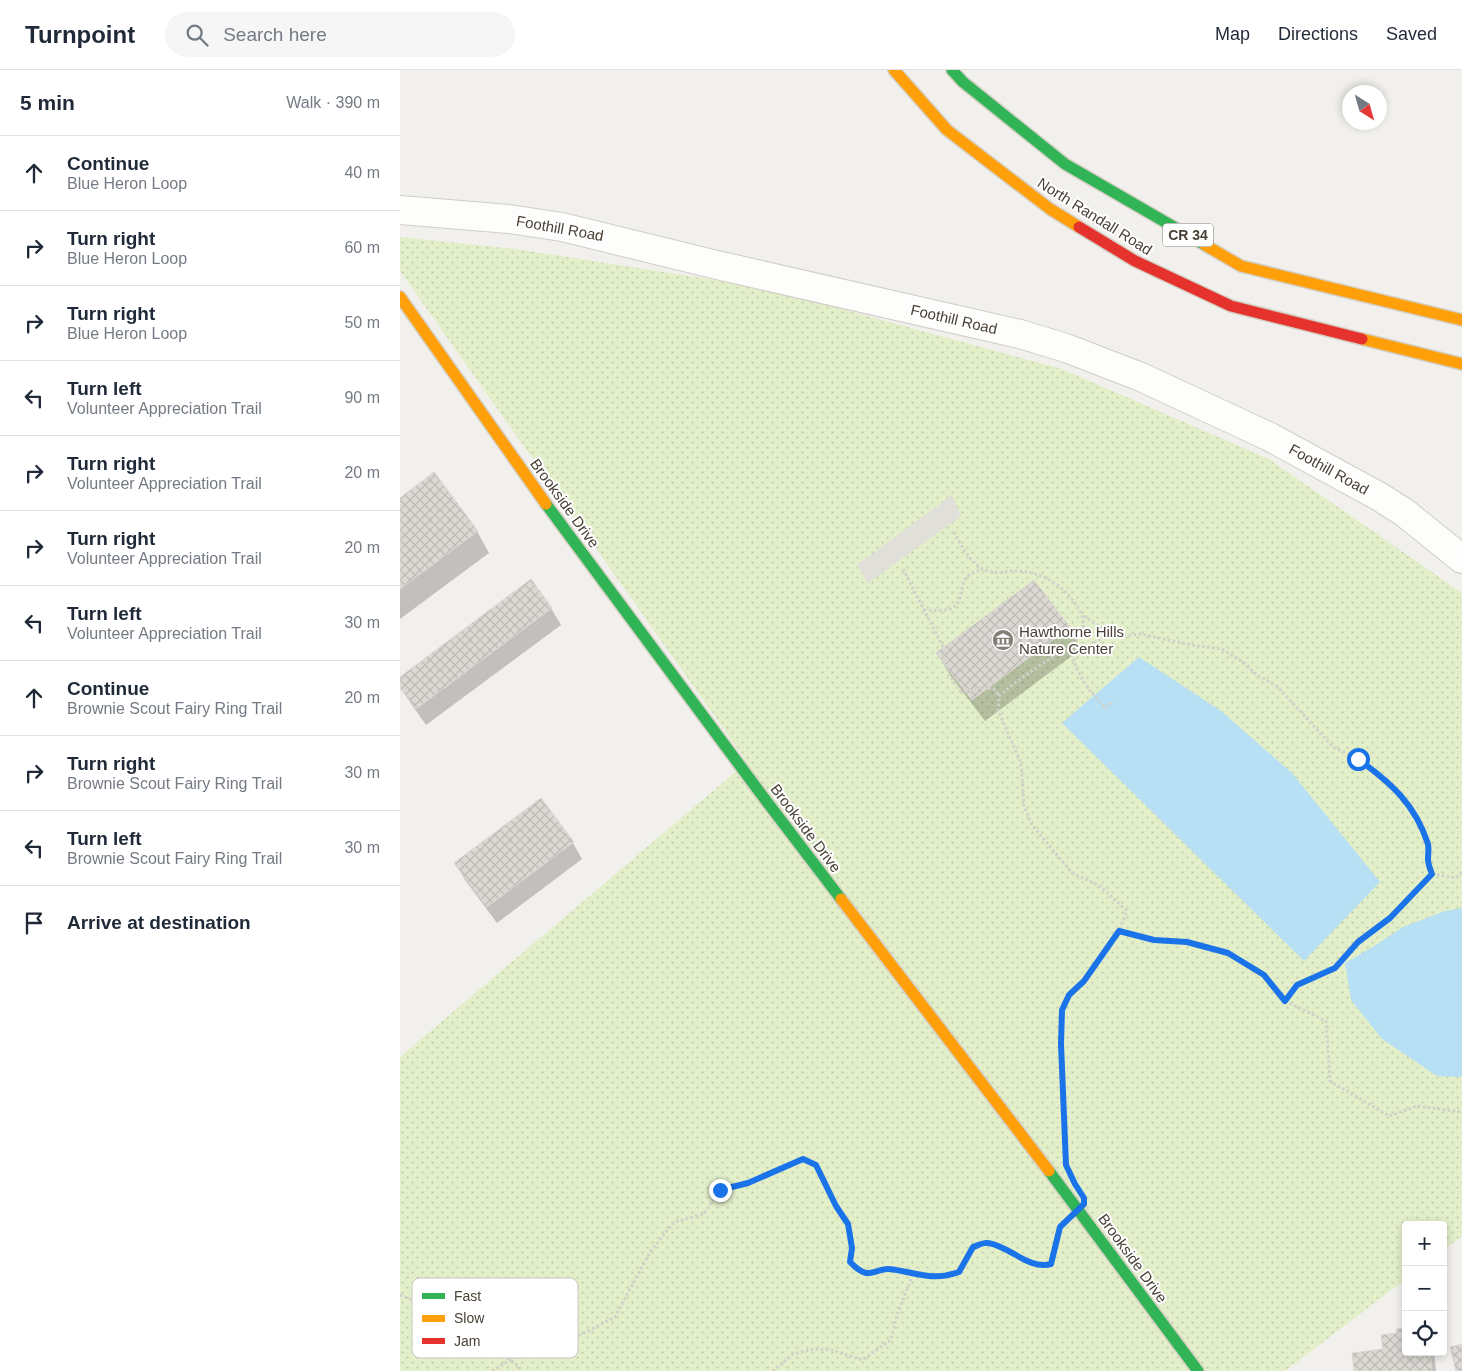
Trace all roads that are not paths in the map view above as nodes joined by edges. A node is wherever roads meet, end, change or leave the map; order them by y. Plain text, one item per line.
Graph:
1 (894, 70) edge
2 (952, 70) edge
3 (400, 210) edge
4 (400, 297) edge
5 (1462, 320) edge
6 (1462, 364) edge
7 (1462, 559) edge
8 (1198, 1371) edge

1 - 6 street, North Randall Road
2 - 5 street, North Randall Road / CR 34
3 - 7 street, Foothill Road
4 - 8 street, Brookside Drive

